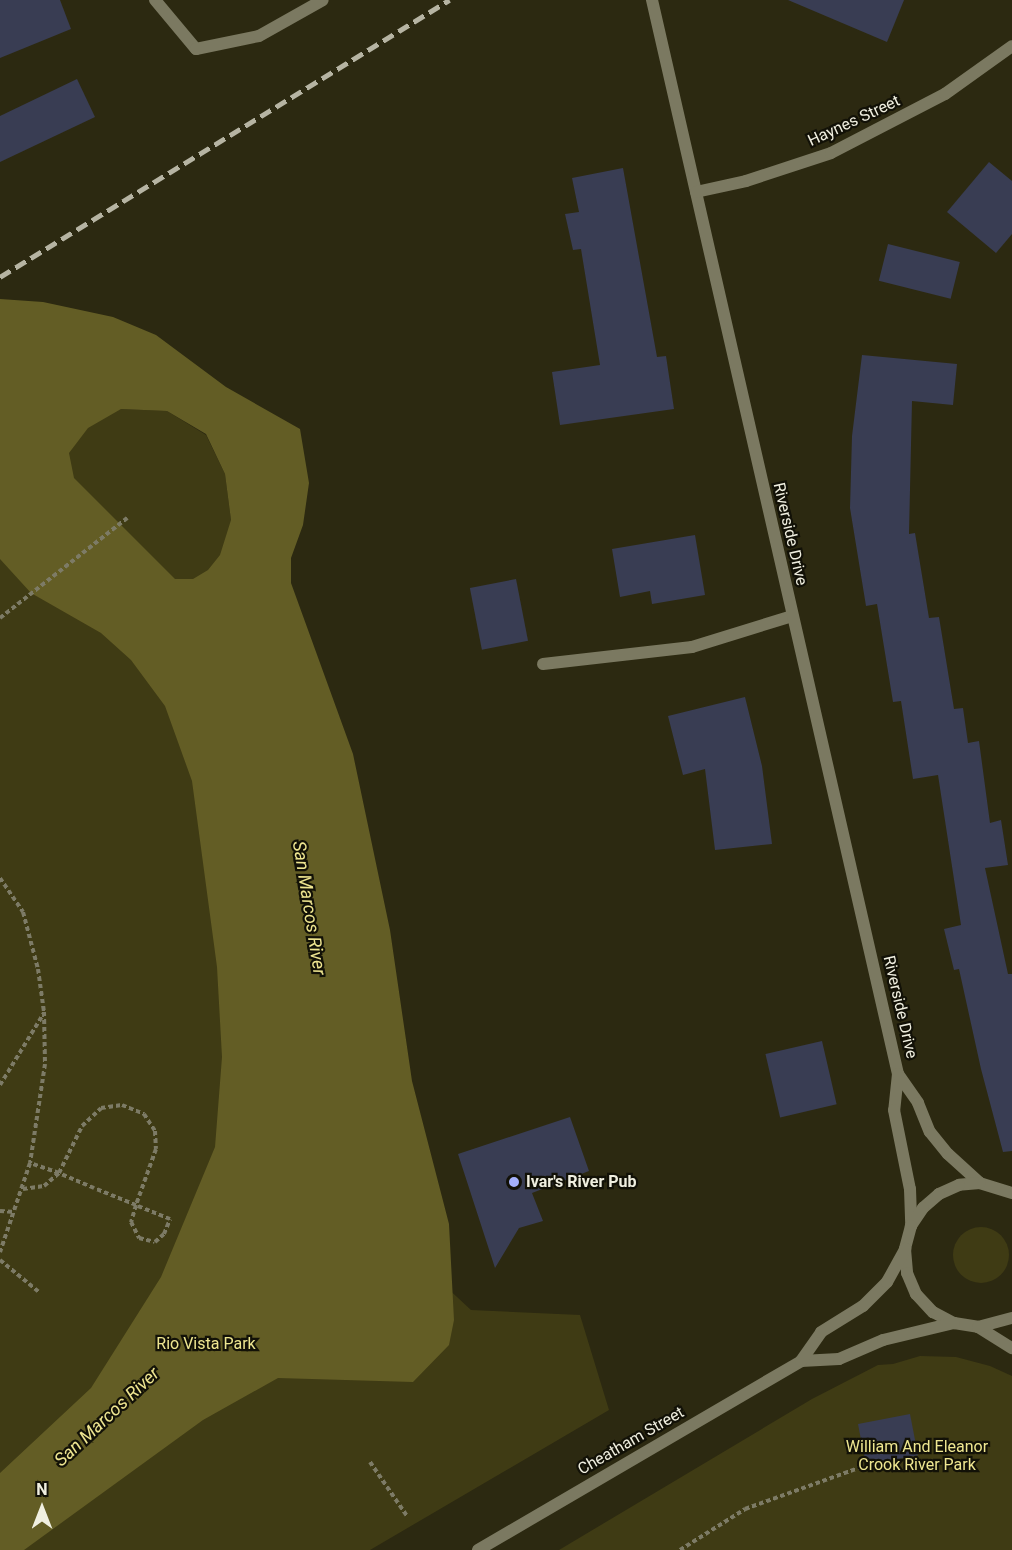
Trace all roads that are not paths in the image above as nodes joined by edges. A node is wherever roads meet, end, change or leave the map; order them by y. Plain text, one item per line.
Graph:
1 (154, 0) edge
2 (323, 0) edge
3 (652, 0) edge
4 (1012, 46) edge
5 (696, 192) junction
6 (792, 616) junction
7 (543, 664) dead end
8 (898, 1074) junction
9 (980, 1183) junction
10 (1010, 1190) edge
11 (911, 1226) junction
12 (905, 1249) junction
13 (1012, 1317) edge
14 (954, 1323) junction
15 (978, 1327) junction
16 (1012, 1348) edge
17 (801, 1361) junction
18 (478, 1550) edge

1 - 2 street
3 - 5 street, Riverside Drive
4 - 5 street, Haynes Street
5 - 6 street, Riverside Drive
6 - 7 street
6 - 8 street, Riverside Drive
8 - 9 street, Riverside Drive
8 - 11 street, Riverside Drive
9 - 10 street
9 - 11 street
11 - 12 street
12 - 14 street
12 - 17 street, Cheatham Street
13 - 15 street
14 - 15 street
14 - 17 street, Cheatham Street
15 - 16 street
17 - 18 street, Cheatham Street

